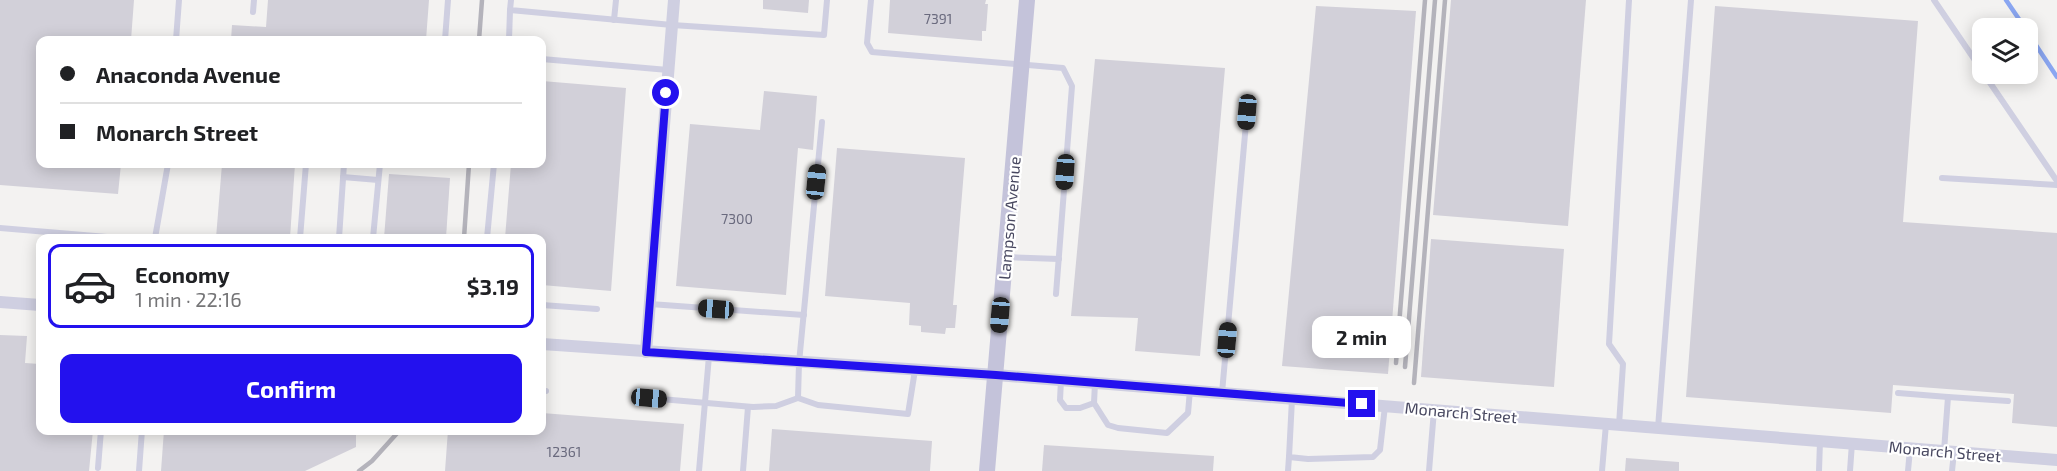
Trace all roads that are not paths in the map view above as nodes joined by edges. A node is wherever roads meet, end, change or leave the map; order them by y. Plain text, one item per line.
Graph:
1 (179, 0) edge
2 (254, 0) edge
3 (448, 0) edge
4 (511, 0) edge
5 (616, 0) edge
6 (674, 0) edge
7 (826, 0) edge
8 (871, 0) edge
9 (1027, 0) edge
10 (1629, 0) edge
11 (1691, 0) edge
12 (1934, 0) edge
13 (510, 10) junction
14 (253, 12) dead end
15 (614, 20) junction
16 (672, 25) junction
17 (176, 36) edge
18 (445, 36) edge
19 (509, 36) edge
20 (1972, 55) edge
21 (546, 59) edge
22 (1021, 65) junction
23 (668, 69) junction
24 (1991, 84) edge
25 (1247, 112) dead end
26 (822, 122) dead end
27 (167, 168) edge
28 (306, 168) edge
29 (344, 168) edge
30 (380, 168) edge
31 (494, 168) edge
32 (343, 177) junction
33 (1942, 178) dead end
34 (378, 180) junction
35 (2057, 183) edge
36 (0, 228) edge
37 (71, 234) edge
38 (156, 234) edge
39 (300, 234) edge
40 (339, 234) edge
41 (373, 234) edge
42 (488, 234) edge
43 (1005, 257) junction
44 (1059, 259) junction
45 (1056, 294) dead end
46 (0, 302) edge
47 (650, 304) junction
48 (36, 305) edge
49 (546, 305) edge
50 (597, 309) dead end
51 (804, 315) junction
52 (546, 344) edge
53 (646, 352) junction
54 (709, 356) junction
55 (799, 363) junction
56 (915, 370) junction
57 (996, 375) junction
58 (1062, 380) junction
59 (1095, 382) junction
60 (1190, 390) junction
61 (1222, 393) junction
62 (1898, 393) dead end
63 (1948, 397) junction
64 (649, 398) dead end
65 (798, 398) junction
66 (1292, 399) junction
67 (2008, 401) dead end
68 (705, 403) junction
69 (1094, 403) junction
70 (1385, 406) junction
71 (748, 407) junction
72 (1434, 410) junction
73 (1606, 424) junction
74 (1619, 425) junction
75 (1658, 428) junction
76 (101, 435) edge
77 (142, 435) edge
78 (1820, 441) junction
79 (1852, 443) junction
80 (1910, 448) junction
81 (1949, 451) junction
82 (1289, 457) junction
83 (2054, 463) edge
84 (98, 468) dead end
85 (139, 471) edge
86 (699, 471) edge
87 (743, 471) edge
88 (987, 471) edge
89 (1288, 471) edge
90 (1429, 471) edge
91 (1602, 471) edge
92 (1819, 471) edge
93 (1850, 471) edge
94 (1908, 471) edge
95 (1952, 471) edge

1 - 17 lane
2 - 14 lane
3 - 18 lane
4 - 13 lane
5 - 15 lane
6 - 16 street
7 - 16 lane
8 - 22 lane
9 - 22 main road, Lampson Avenue
10 - 74 lane
11 - 75 lane
12 - 20 lane
13 - 15 lane
13 - 19 lane
15 - 16 lane
16 - 23 street
21 - 23 lane
22 - 43 main road, Lampson Avenue
22 - 44 lane
23 - 47 street
24 - 35 lane
25 - 61 lane
26 - 51 lane
27 - 38 lane
28 - 39 lane
29 - 32 lane
30 - 34 lane
31 - 42 lane
32 - 34 lane
32 - 40 lane
33 - 35 lane
34 - 41 lane
36 - 37 lane
43 - 44 lane
43 - 57 main road, Lampson Avenue
44 - 45 lane
46 - 48 street
47 - 51 lane
47 - 53 street
49 - 50 lane
51 - 55 lane
52 - 53 street, Monarch Street
53 - 54 street, Monarch Street
54 - 55 street, Monarch Street
54 - 68 lane
55 - 56 street, Monarch Street
55 - 65 lane
56 - 57 street, Monarch Street
56 - 65 lane
57 - 58 street, Monarch Street
57 - 88 main road, Lampson Avenue
58 - 59 street, Monarch Street
58 - 69 lane
59 - 60 street, Monarch Street
59 - 69 lane
60 - 61 street, Monarch Street
60 - 69 lane
61 - 66 street, Monarch Street
62 - 63 lane
63 - 67 lane
63 - 81 lane
64 - 68 lane
65 - 71 lane
66 - 70 street, Monarch Street
66 - 82 lane
68 - 71 lane
68 - 86 lane
70 - 72 street, Monarch Street
70 - 82 lane
71 - 87 lane
72 - 73 street, Monarch Street
72 - 90 lane
73 - 74 street, Monarch Street
73 - 91 lane
74 - 75 street, Monarch Street
75 - 78 street, Monarch Street
76 - 84 lane
77 - 85 lane
78 - 79 street, Monarch Street
78 - 92 lane
79 - 80 street, Monarch Street
79 - 93 lane
80 - 81 street, Monarch Street
80 - 94 lane
81 - 83 street, Monarch Street
81 - 95 lane
82 - 89 lane

